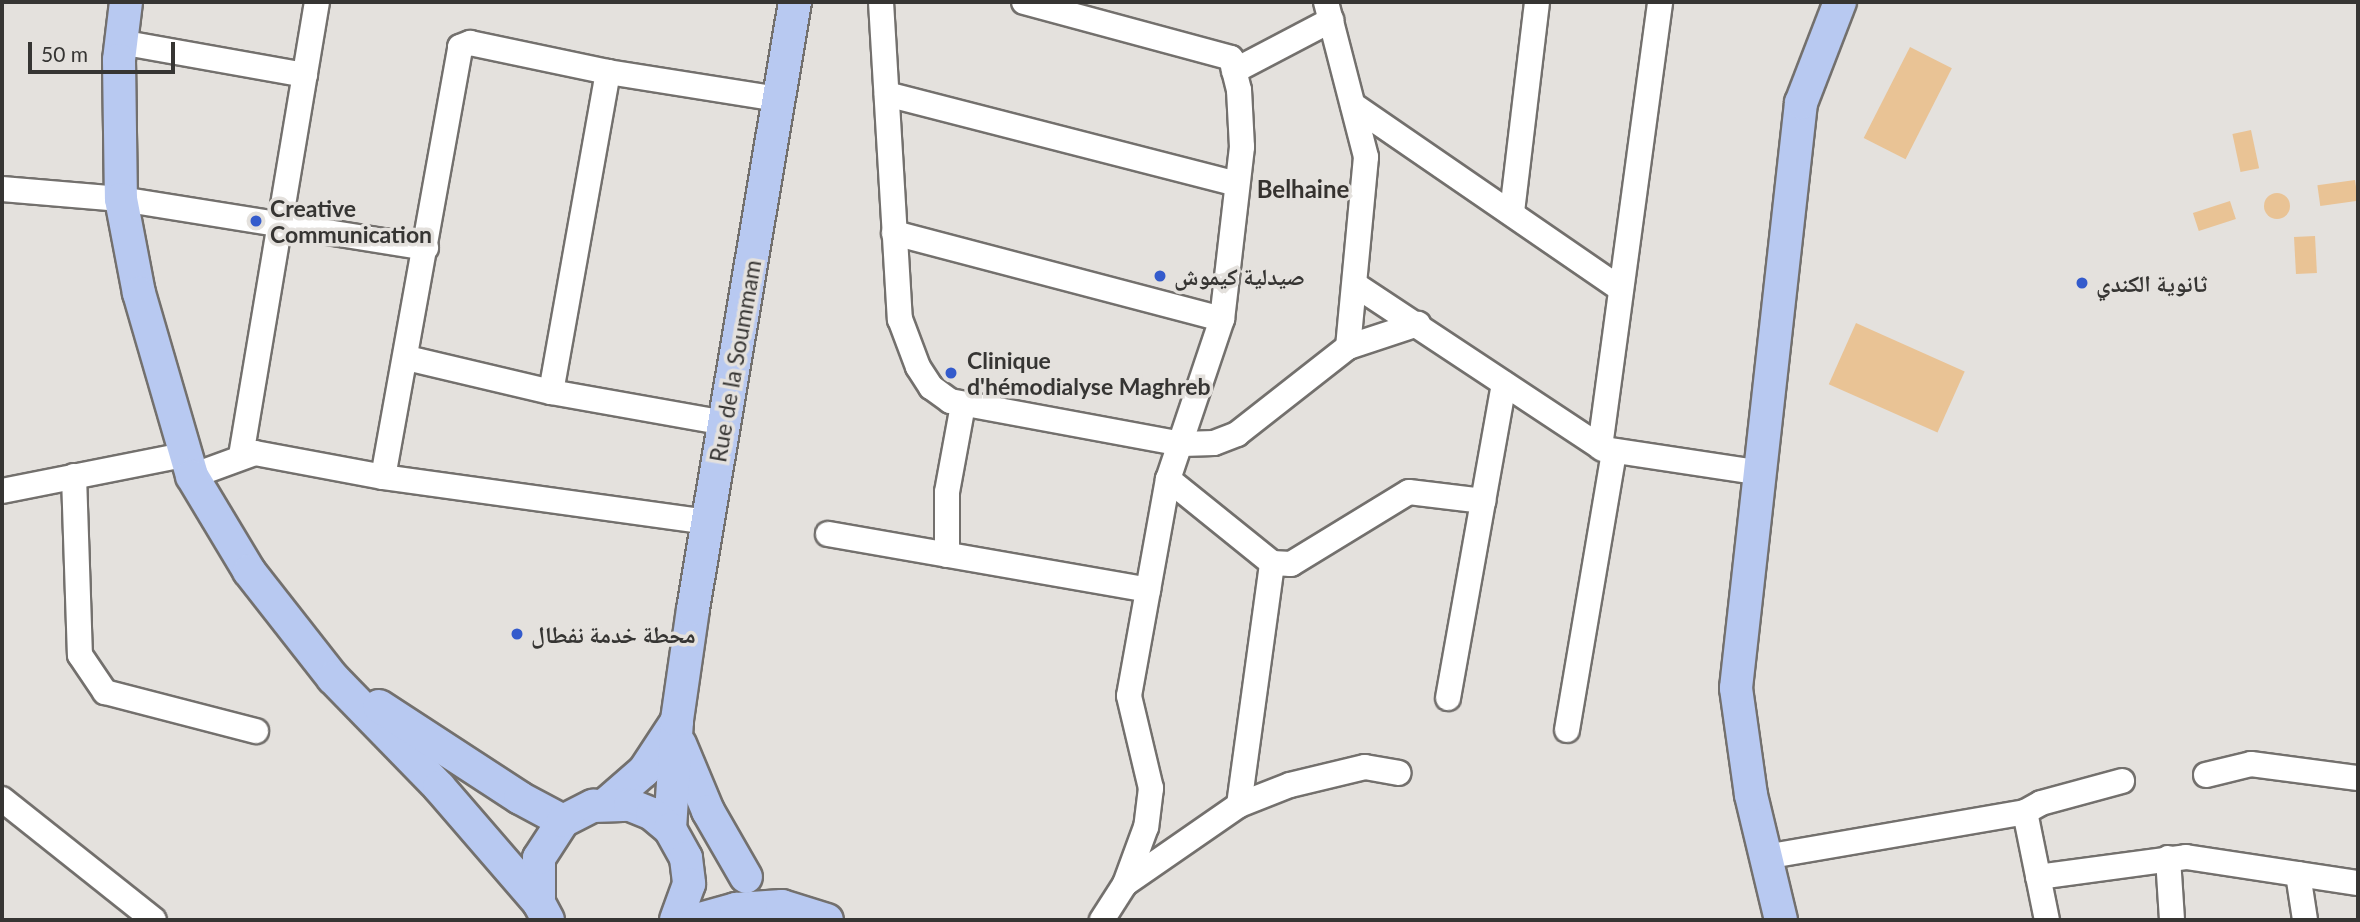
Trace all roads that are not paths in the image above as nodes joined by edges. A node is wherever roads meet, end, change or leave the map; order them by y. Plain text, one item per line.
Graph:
1 (126, 2) edge
2 (317, 2) edge
3 (795, 2) edge
4 (881, 2) edge
5 (1024, 2) edge
6 (1537, 2) edge
7 (1660, 2) edge
8 (1840, 2) edge
9 (1329, 11) edge
10 (120, 42) junction
11 (1234, 71) junction
12 (608, 72) junction
13 (305, 75) junction
14 (887, 94) junction
15 (779, 99) junction
16 (1353, 105) junction
17 (1237, 184) junction
18 (2, 189) edge
19 (121, 199) junction
20 (1512, 212) junction
21 (281, 224) junction
22 (894, 233) junction
23 (426, 248) junction
24 (1357, 286) junction
25 (1621, 289) junction
26 (1222, 319) junction
27 (1418, 324) junction
28 (1348, 347) junction
29 (407, 358) junction
30 (1504, 384) junction
31 (551, 392) junction
32 (963, 405) junction
33 (725, 423) junction
34 (1182, 444) junction
35 (1607, 449) junction
36 (241, 456) junction
37 (188, 465) junction
38 (1761, 474) junction
39 (74, 476) junction
40 (383, 477) junction
41 (1168, 479) junction
42 (2, 491) edge
43 (1483, 501) junction
44 (708, 522) junction
45 (828, 534) dead end
46 (947, 555) junction
47 (1272, 563) junction
48 (1148, 590) junction
49 (333, 678) junction
50 (1448, 698) dead end
51 (678, 730) junction
52 (1567, 730) dead end
53 (256, 731) dead end
54 (1398, 773) dead end
55 (2206, 775) dead end
56 (2358, 778) edge
57 (2122, 781) dead end
58 (2, 799) edge
59 (607, 803) junction
60 (1239, 805) junction
61 (2025, 812) junction
62 (563, 821) junction
63 (672, 832) junction
64 (1765, 857) junction
65 (2168, 858) junction
66 (2298, 874) junction
67 (746, 877) junction
68 (2038, 877) junction
69 (2358, 883) edge
70 (1125, 884) junction
71 (782, 906) junction
72 (544, 912) edge
73 (154, 920) edge
74 (676, 920) edge
75 (698, 920) edge
76 (827, 920) edge
77 (1102, 920) edge
78 (1781, 920) edge
79 (2048, 920) edge
80 (2172, 920) edge
81 (2305, 920) edge

1 - 10 main road
2 - 13 street
3 - 15 main road, Rue de la Soummam
4 - 14 street
5 - 11 street
6 - 20 street
7 - 25 street
8 - 38 main road
9 - 11 street
9 - 16 street
10 - 13 street
10 - 19 main road
11 - 17 street
12 - 15 street
12 - 23 street
12 - 31 street
13 - 21 street
14 - 17 street
14 - 22 street
15 - 33 main road, Rue de la Soummam
16 - 20 street
16 - 24 street
17 - 26 street
18 - 19 street
19 - 21 street
19 - 37 main road
20 - 25 street
21 - 23 street
21 - 36 street
22 - 26 street
22 - 32 street
23 - 29 street
24 - 27 street
24 - 28 street
25 - 35 street
26 - 34 street
27 - 28 street
27 - 30 street
28 - 34 street
29 - 31 street
29 - 40 street
30 - 35 street
30 - 43 street
31 - 33 street
32 - 34 street
32 - 46 street
33 - 44 main road, Rue de la Soummam
34 - 41 street
35 - 38 street
35 - 52 street
36 - 37 street
36 - 40 street
37 - 39 street
37 - 49 main road
38 - 64 main road
39 - 42 street
39 - 53 street
40 - 44 street
41 - 47 street
41 - 48 street
43 - 47 street
43 - 50 street
44 - 51 main road, Rue de la Soummam
45 - 46 street
46 - 48 street
47 - 60 street
48 - 70 street
49 - 62 main road
49 - 72 main road
51 - 59 main road
51 - 63 main road, Rue de la Soummam
51 - 67 main road
54 - 60 street
55 - 56 street
57 - 61 street
58 - 73 street
59 - 62 main road
59 - 63 main road
60 - 70 street
61 - 64 street
61 - 68 street
62 - 72 main road
63 - 67 main road
63 - 74 main road
64 - 78 main road
65 - 66 street
65 - 68 street
65 - 80 street
66 - 69 street
66 - 81 street
67 - 71 main road
68 - 79 street
70 - 77 street
71 - 75 main road
71 - 76 main road

